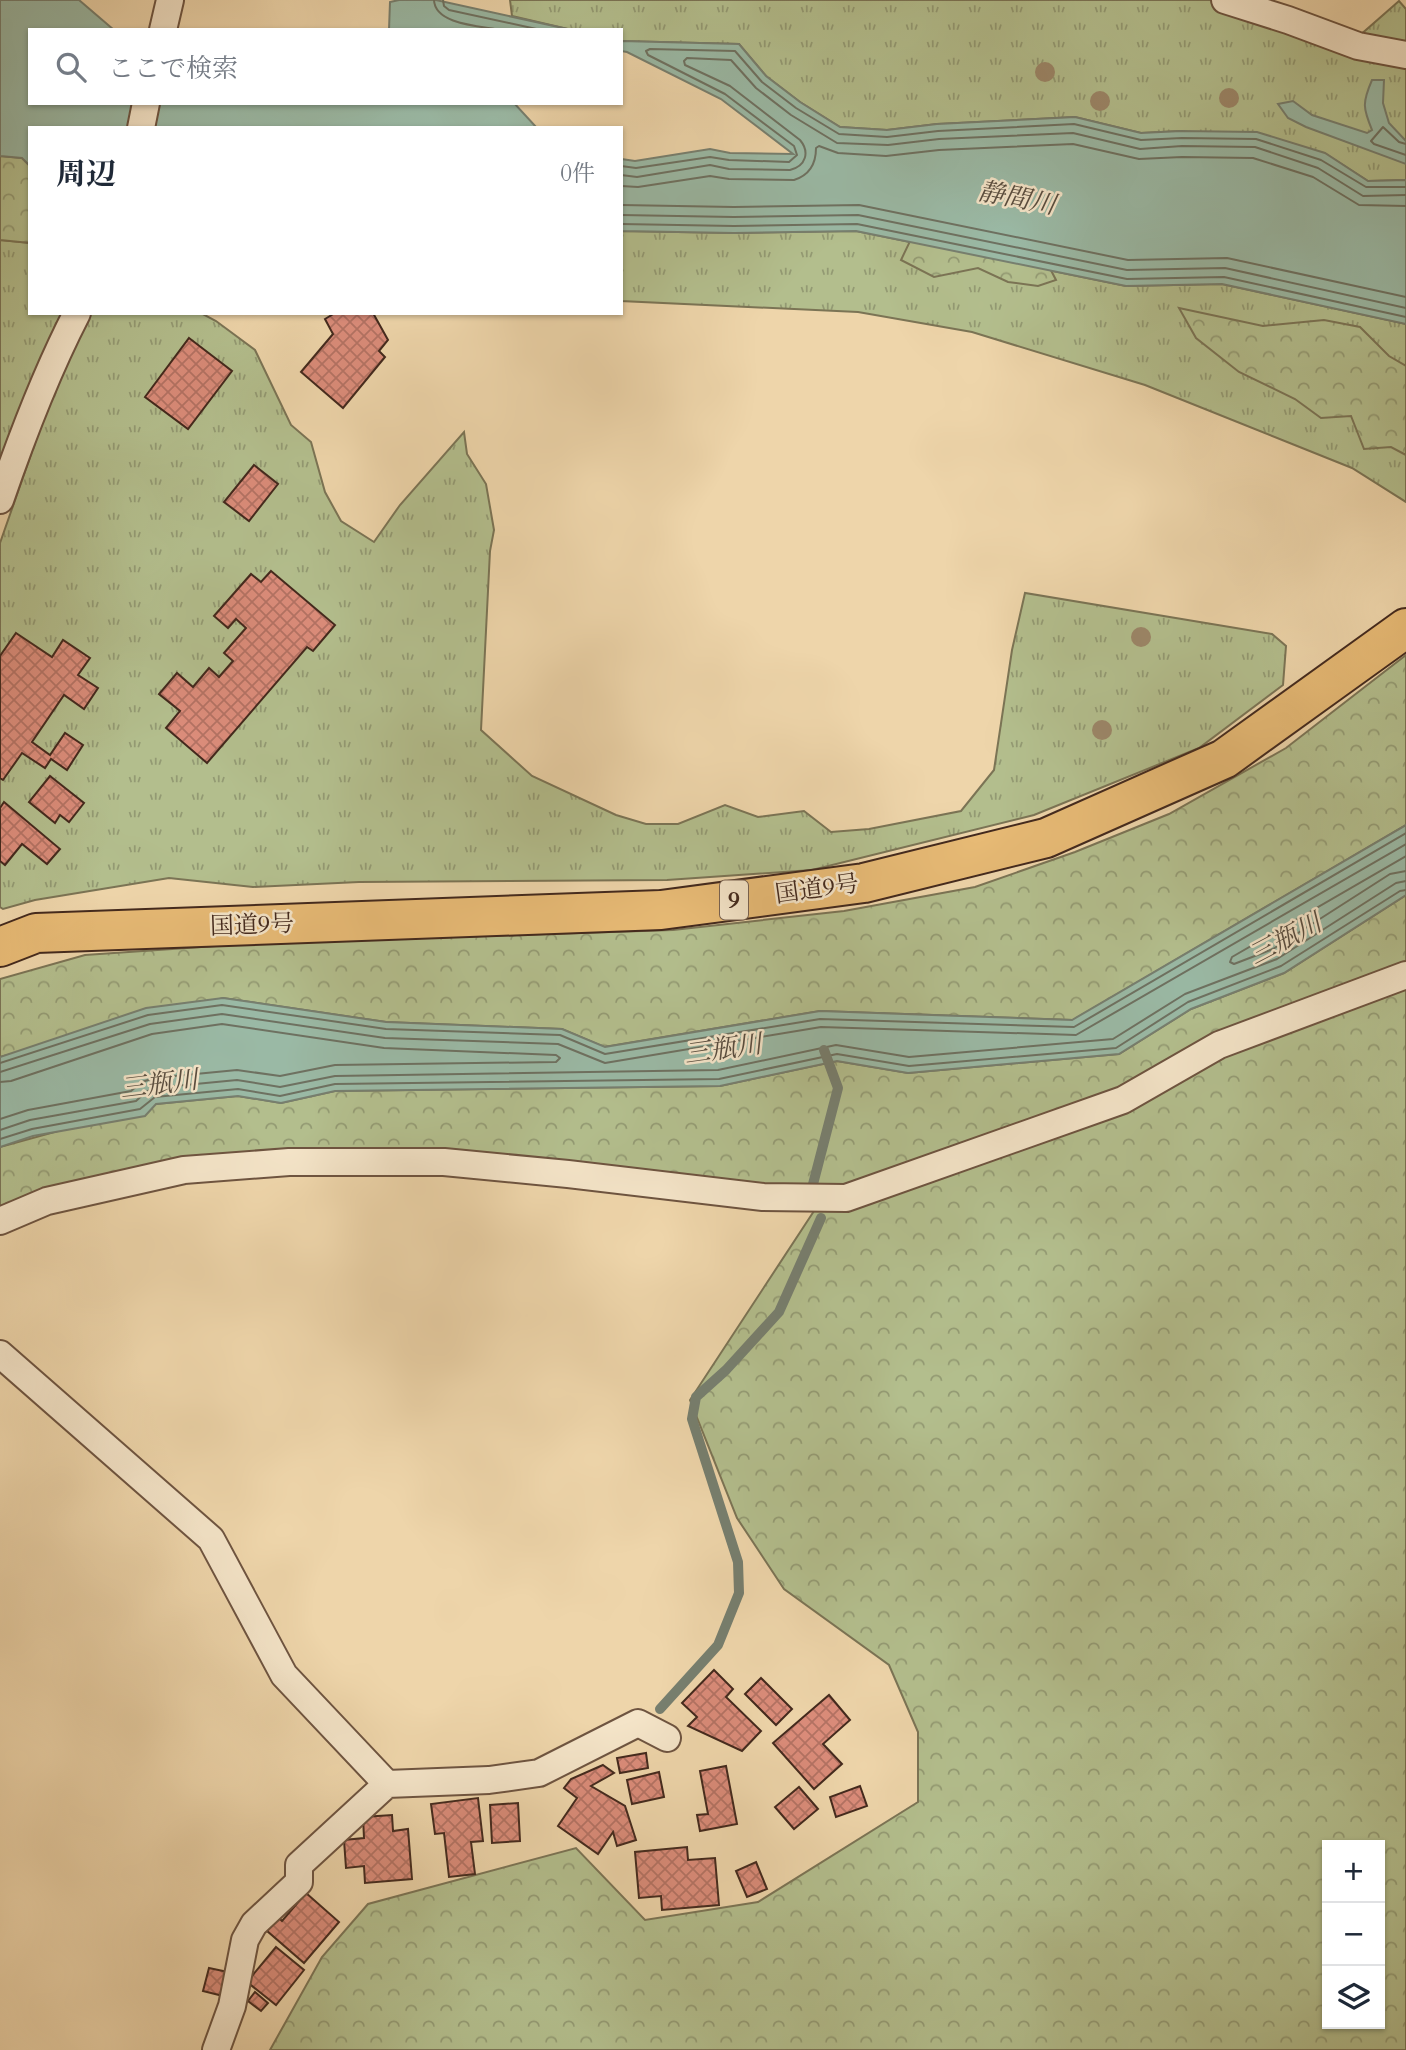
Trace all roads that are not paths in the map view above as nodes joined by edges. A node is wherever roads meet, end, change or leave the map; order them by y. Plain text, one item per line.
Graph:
1 (170, 0) edge
2 (1225, 0) edge
3 (163, 28) edge
4 (1406, 55) edge
5 (146, 105) edge
6 (141, 126) edge
7 (76, 315) edge
8 (0, 500) edge
9 (1406, 628) edge
10 (0, 947) edge
11 (1406, 975) edge
12 (0, 1222) edge
13 (0, 1354) edge
14 (667, 1738) dead end
15 (387, 1784) junction
16 (216, 2050) edge

1 - 3 street
2 - 4 street
5 - 6 street
7 - 8 street
9 - 10 highway, 国道9号 / 9
11 - 12 street
13 - 15 street
14 - 15 street
15 - 16 street

